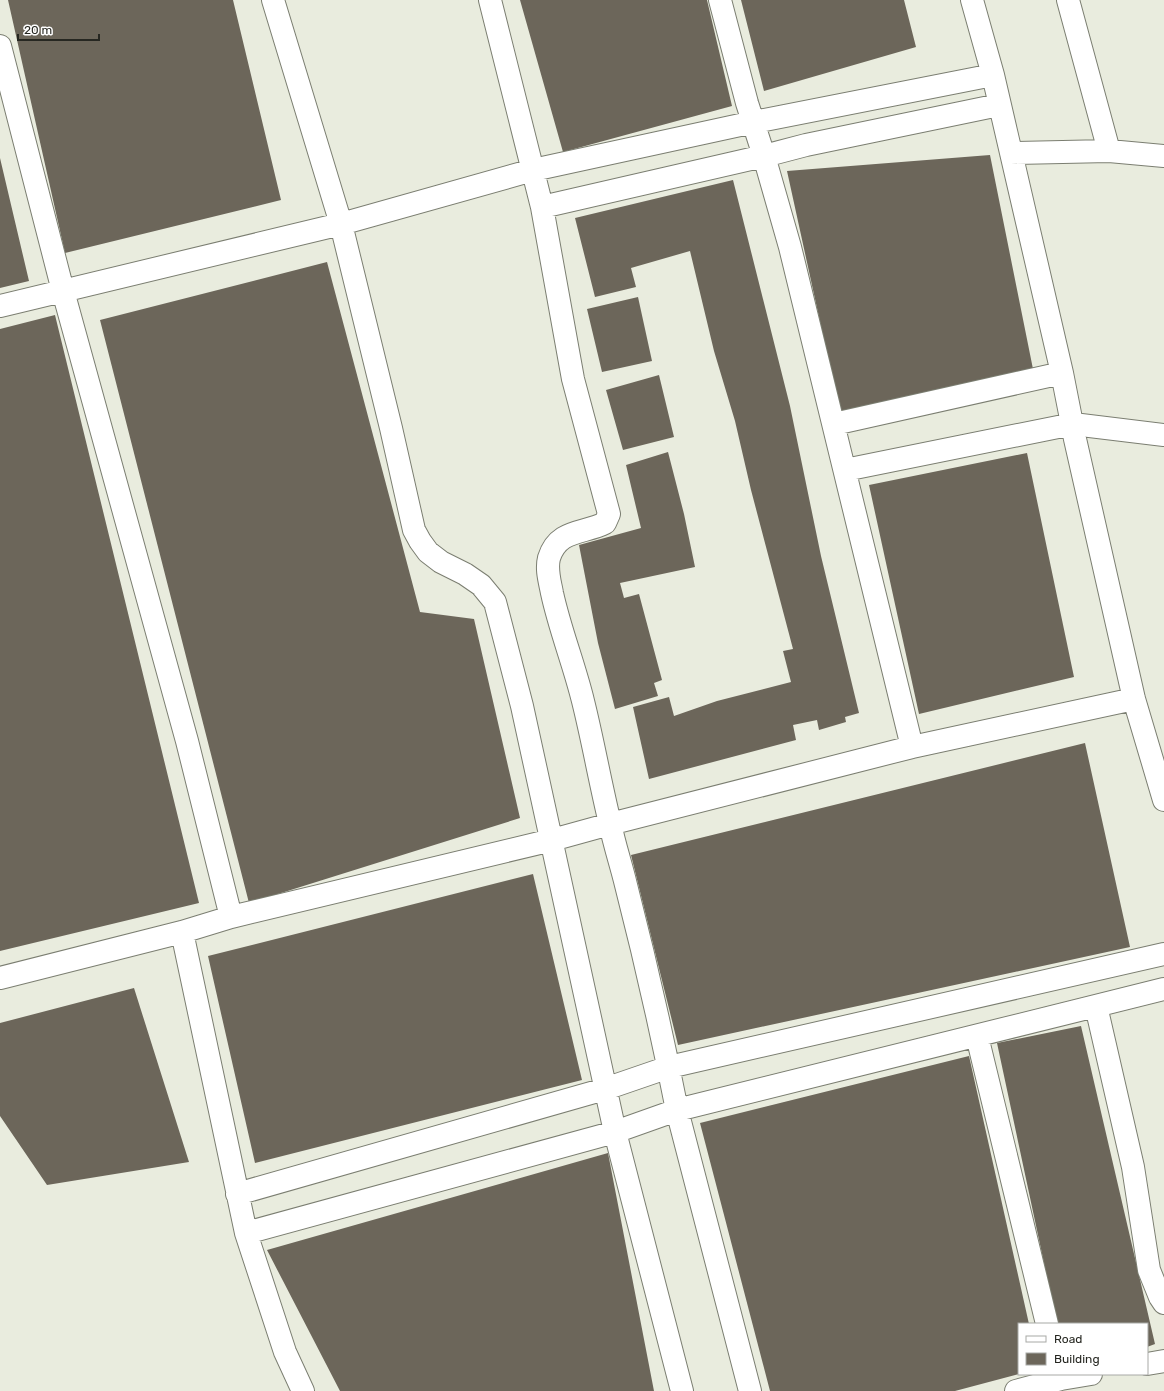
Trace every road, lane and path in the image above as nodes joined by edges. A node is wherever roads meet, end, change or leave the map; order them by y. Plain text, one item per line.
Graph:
1 (273, 0) edge
2 (490, 0) edge
3 (720, 0) edge
4 (972, 0) edge
5 (1068, 0) edge
6 (0, 46) edge
7 (993, 75) junction
8 (1000, 105) junction
9 (754, 122) junction
10 (1109, 151) junction
11 (1011, 153) junction
12 (764, 156) junction
13 (1164, 156) edge
14 (533, 170) junction
15 (542, 206) junction
16 (341, 224) junction
17 (63, 291) junction
18 (0, 306) edge
19 (1062, 372) junction
20 (834, 424) junction
21 (1073, 424) junction
22 (1164, 435) edge
23 (845, 470) junction
24 (1134, 699) junction
25 (912, 747) junction
26 (1164, 800) edge
27 (610, 824) junction
28 (552, 840) junction
29 (231, 917) junction
30 (182, 932) junction
31 (1164, 954) edge
32 (0, 978) edge
33 (1164, 989) edge
34 (1096, 1006) junction
35 (977, 1036) junction
36 (669, 1068) junction
37 (605, 1089) junction
38 (677, 1110) junction
39 (615, 1132) junction
40 (237, 1194) junction
41 (246, 1233) junction
42 (1164, 1303) edge
43 (1047, 1323) edge
44 (1164, 1360) edge
45 (1148, 1364) edge
46 (1081, 1375) edge
47 (1061, 1377) edge
48 (303, 1391) edge
49 (682, 1391) edge
50 (750, 1391) edge
51 (1016, 1391) edge

1 - 16 street
2 - 14 street
3 - 9 street
4 - 7 street
5 - 10 street
6 - 17 street
7 - 8 street
7 - 9 street
8 - 11 street
8 - 12 street
9 - 12 street
9 - 14 street
10 - 11 street
10 - 13 street
11 - 19 street
12 - 15 street
12 - 20 street
14 - 15 street
14 - 16 street
15 - 27 street
16 - 17 street
16 - 28 street
17 - 18 street
17 - 29 street
19 - 20 street
19 - 21 street
20 - 23 street
21 - 22 street
21 - 23 street
21 - 24 street
23 - 25 street
24 - 25 street
24 - 26 street
25 - 27 street
27 - 28 street
27 - 36 street
28 - 29 street
28 - 37 street
29 - 30 street
30 - 32 street
30 - 40 street
31 - 36 street
33 - 34 street
34 - 35 street
34 - 42 street
35 - 38 street
35 - 43 street
36 - 37 street
36 - 38 street
37 - 39 street
37 - 40 street
38 - 39 street
38 - 50 street
39 - 41 street
39 - 49 street
40 - 41 street
41 - 48 street
44 - 45 street
46 - 47 street
47 - 51 street

